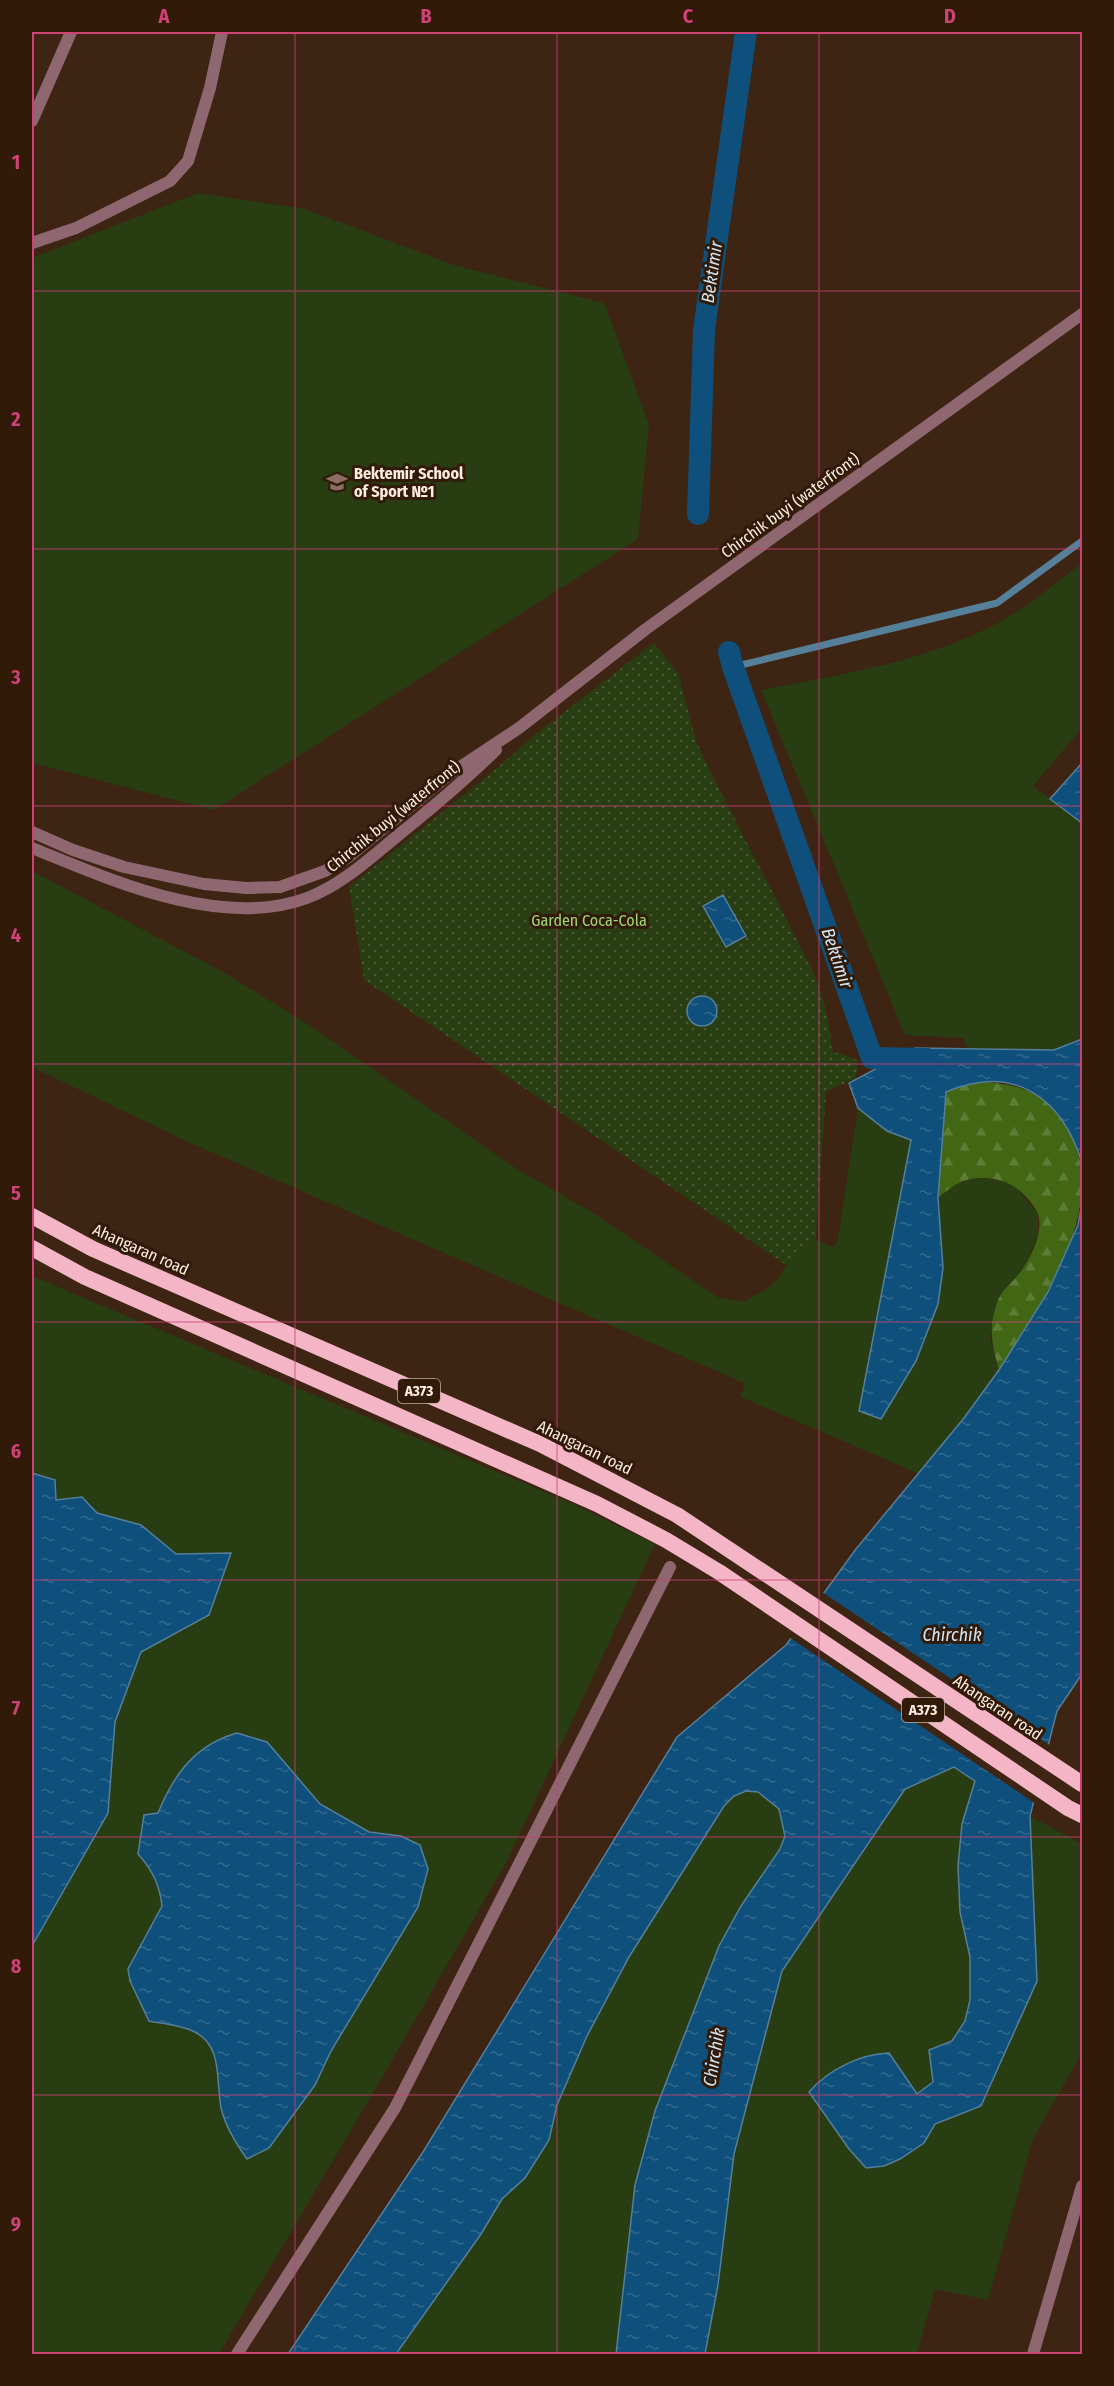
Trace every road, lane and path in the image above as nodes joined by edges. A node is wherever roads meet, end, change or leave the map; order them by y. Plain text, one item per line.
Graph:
1 (71, 32) edge
2 (222, 32) edge
3 (32, 120) edge
4 (32, 243) edge
5 (1083, 314) edge
6 (519, 728) junction
7 (32, 832) edge
8 (32, 848) edge
9 (32, 1216) edge
10 (32, 1248) edge
11 (669, 1567) dead end
12 (1083, 1784) edge
13 (1075, 1812) edge
14 (1083, 2186) edge
15 (237, 2355) edge
16 (1033, 2355) edge

1 - 3 street
2 - 4 street
5 - 6 street, Chirchik buyi (waterfront)
6 - 7 street, Chirchik buyi (waterfront)
6 - 8 street, Chirchik buyi (waterfront)
9 - 12 highway, Ahangaran road / A373
10 - 13 highway, A373
11 - 15 street
14 - 16 street

